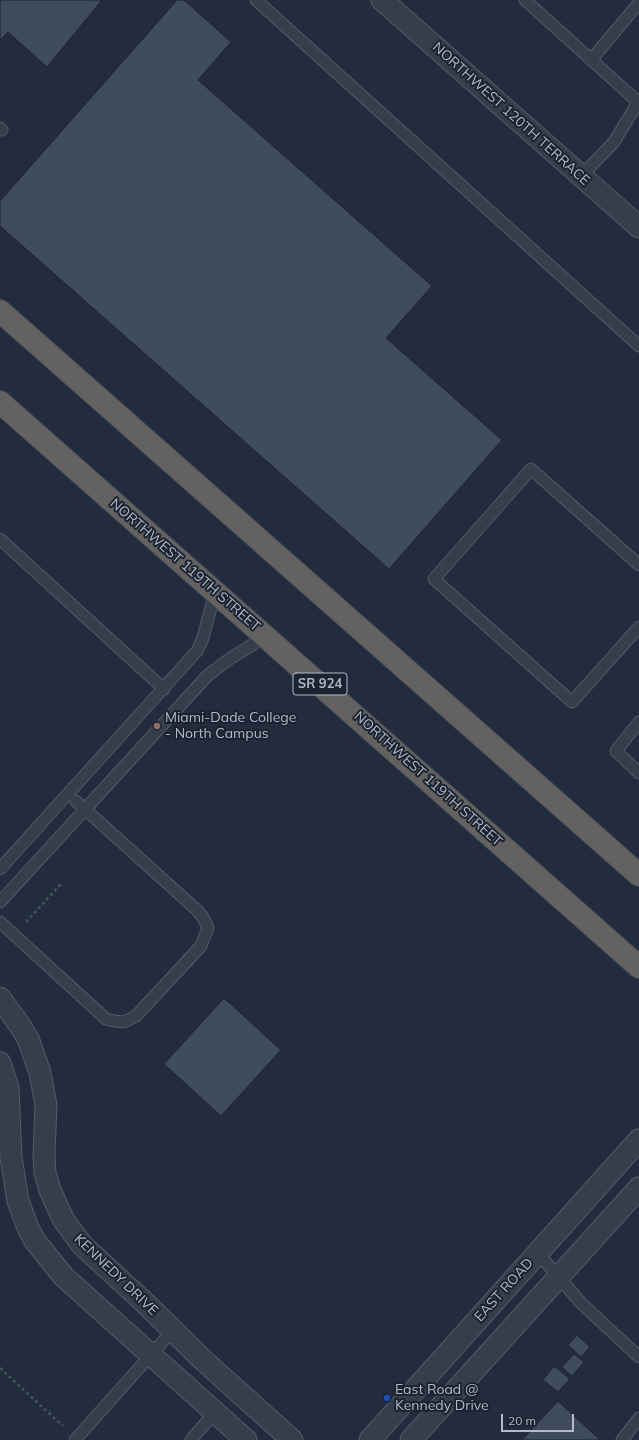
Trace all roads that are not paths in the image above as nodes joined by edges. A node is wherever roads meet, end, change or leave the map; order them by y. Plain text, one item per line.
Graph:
1 (256, 0) edge
2 (382, 0) edge
3 (525, 0) edge
4 (639, 3) edge
5 (591, 60) junction
6 (581, 176) junction
7 (639, 227) edge
8 (0, 311) edge
9 (639, 346) edge
10 (0, 402) edge
11 (0, 539) edge
12 (639, 565) edge
13 (215, 592) junction
14 (639, 627) edge
15 (266, 636) junction
16 (164, 688) junction
17 (639, 722) edge
18 (639, 773) edge
19 (76, 801) dead end
20 (85, 809) junction
21 (0, 870) edge
22 (639, 875) edge
23 (0, 902) edge
24 (0, 922) edge
25 (639, 967) edge
26 (0, 998) edge
27 (0, 1063) edge
28 (639, 1140) edge
29 (639, 1188) edge
30 (538, 1253) junction
31 (558, 1277) junction
32 (173, 1330) junction
33 (151, 1355) junction
34 (639, 1358) edge
35 (215, 1412) junction
36 (639, 1418) edge
37 (75, 1440) edge
38 (191, 1440) edge
39 (246, 1440) edge
40 (292, 1440) edge
41 (370, 1440) edge
42 (411, 1440) edge
43 (622, 1440) edge

1 - 9 lane
2 - 6 street, NORTHWEST 120TH TERRACE
3 - 5 lane
4 - 5 lane
5 - 6 lane
6 - 7 street, NORTHWEST 120TH TERRACE
8 - 22 highway
10 - 13 highway, NORTHWEST 119TH STREET / SR 924
11 - 16 lane
12 - 14 lane
13 - 15 highway, NORTHWEST 119TH STREET / SR 924
13 - 16 lane
15 - 20 lane
15 - 25 highway, NORTHWEST 119TH STREET / SR 924
16 - 21 lane
17 - 18 lane
19 - 20 lane
20 - 23 lane
20 - 24 lane
26 - 32 street, KENNEDY DRIVE
27 - 33 street
28 - 30 street, EAST ROAD
29 - 31 street
30 - 31 lane
30 - 41 street, EAST ROAD
31 - 34 lane
31 - 42 street
32 - 33 lane
32 - 40 street, KENNEDY DRIVE
33 - 35 street
33 - 37 lane
35 - 38 lane
35 - 39 street
36 - 43 lane

